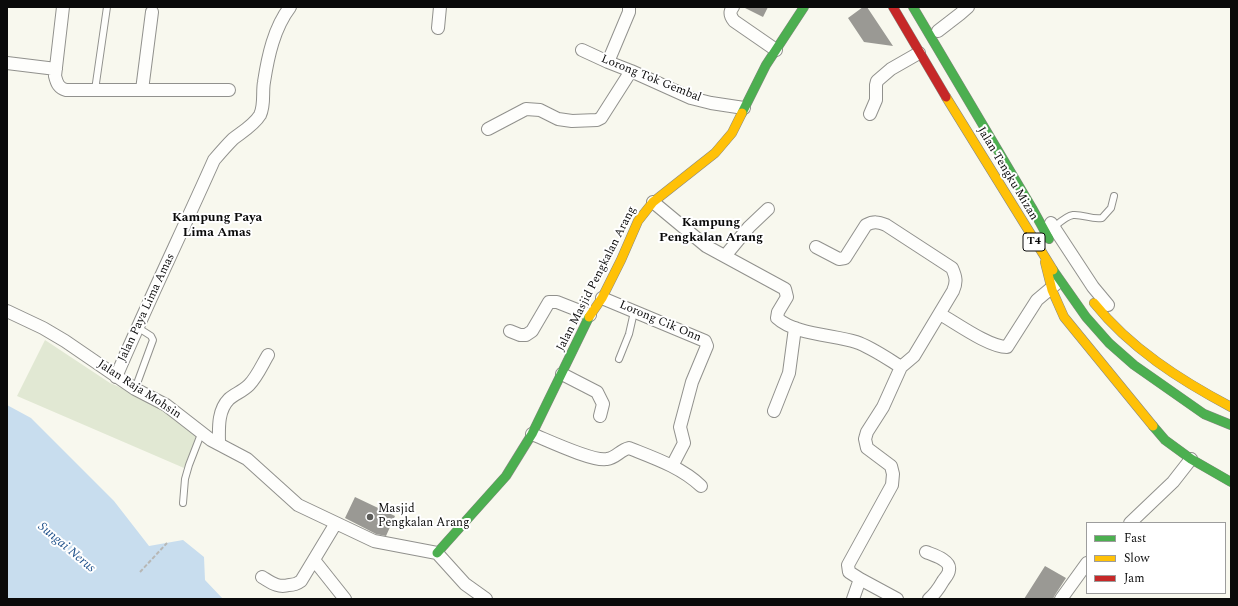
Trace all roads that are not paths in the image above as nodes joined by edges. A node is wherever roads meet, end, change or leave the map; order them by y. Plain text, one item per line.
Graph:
1 (64, 7) edge
2 (107, 7) edge
3 (290, 7) edge
4 (440, 7) edge
5 (629, 7) edge
6 (733, 7) edge
7 (804, 7) edge
8 (893, 7) edge
9 (913, 7) edge
10 (923, 7) edge
11 (968, 7) edge
12 (152, 9) edge
13 (438, 28) dead end
14 (938, 32) junction
15 (582, 50) dead end
16 (776, 50) junction
17 (919, 53) junction
18 (7, 62) edge
19 (608, 62) junction
20 (56, 69) junction
21 (630, 70) junction
22 (95, 90) junction
23 (142, 90) junction
24 (229, 90) dead end
25 (744, 108) junction
26 (870, 114) dead end
27 (488, 129) dead end
28 (1114, 196) dead end
29 (653, 202) junction
30 (768, 210) dead end
31 (1053, 228) junction
32 (1054, 246) dead end
33 (816, 247) dead end
34 (725, 256) junction
35 (1055, 285) junction
36 (1081, 285) dead end
37 (602, 298) junction
38 (7, 311) edge
39 (634, 312) junction
40 (940, 314) junction
41 (590, 315) junction
42 (137, 327) junction
43 (795, 328) junction
44 (510, 331) dead end
45 (268, 355) dead end
46 (618, 359) dead end
47 (901, 367) junction
48 (562, 374) junction
49 (116, 377) junction
50 (134, 389) junction
51 (1231, 394) edge
52 (1231, 407) edge
53 (774, 411) dead end
54 (600, 416) dead end
55 (1231, 425) edge
56 (201, 434) junction
57 (532, 434) junction
58 (219, 444) junction
59 (1191, 459) junction
60 (672, 466) junction
61 (1231, 482) edge
62 (701, 486) dead end
63 (183, 503) dead end
64 (1131, 522) edge
65 (336, 523) junction
66 (926, 552) dead end
67 (437, 553) junction
68 (314, 560) junction
69 (1086, 564) edge
70 (262, 577) dead end
71 (860, 579) junction
72 (345, 599) edge
73 (486, 599) edge
74 (853, 599) edge
75 (897, 599) edge
76 (929, 599) edge
77 (1061, 599) edge

1 - 20 street
2 - 22 lane
3 - 42 street, Jalan Paya Lima Amas
4 - 13 street
5 - 19 street
6 - 16 street
7 - 16 main road, Jalan Masjid Pengkalan Arang
8 - 17 main road, Jalan Tengku Mizan / T4
9 - 32 main road, Jalan Tengku Mizan / T4
10 - 14 street
11 - 14 street
12 - 23 street
14 - 31 street
15 - 19 street, Lorong Tok Gembal
16 - 25 main road, Jalan Masjid Pengkalan Arang
17 - 26 street
17 - 35 main road, Jalan Tengku Mizan / T4
18 - 20 street
19 - 21 street, Lorong Tok Gembal
20 - 22 street
21 - 25 street, Lorong Tok Gembal
21 - 27 street
22 - 23 street
23 - 24 street
25 - 29 main road, Jalan Masjid Pengkalan Arang
28 - 31 lane
29 - 34 street
29 - 37 main road, Jalan Masjid Pengkalan Arang
30 - 34 street
31 - 51 street
33 - 40 street
34 - 43 street
35 - 40 street
35 - 55 main road, Jalan Tengku Mizan / T4
35 - 59 main road
36 - 52 main road
37 - 39 street, Lorong Cik Onn
37 - 41 main road, Jalan Masjid Pengkalan Arang
38 - 49 street, Jalan Raja Mohsin
39 - 46 lane
39 - 60 street, Lorong Cik Onn
40 - 47 street
41 - 44 street
41 - 48 main road, Jalan Masjid Pengkalan Arang
42 - 49 street, Jalan Paya Lima Amas
42 - 50 lane
43 - 47 street
43 - 53 street
45 - 58 street
47 - 71 street
48 - 54 street
48 - 57 main road, Jalan Masjid Pengkalan Arang
49 - 50 street, Jalan Raja Mohsin
50 - 56 street, Jalan Raja Mohsin
56 - 58 street, Jalan Raja Mohsin
56 - 63 lane
57 - 60 street
57 - 67 main road, Jalan Masjid Pengkalan Arang
58 - 65 street, Jalan Raja Mohsin
59 - 61 main road
59 - 64 street
60 - 62 street
65 - 67 street, Jalan Raja Mohsin
65 - 68 street
66 - 76 street
67 - 73 street
68 - 70 street
68 - 72 street
69 - 77 street
71 - 74 street
71 - 75 street

